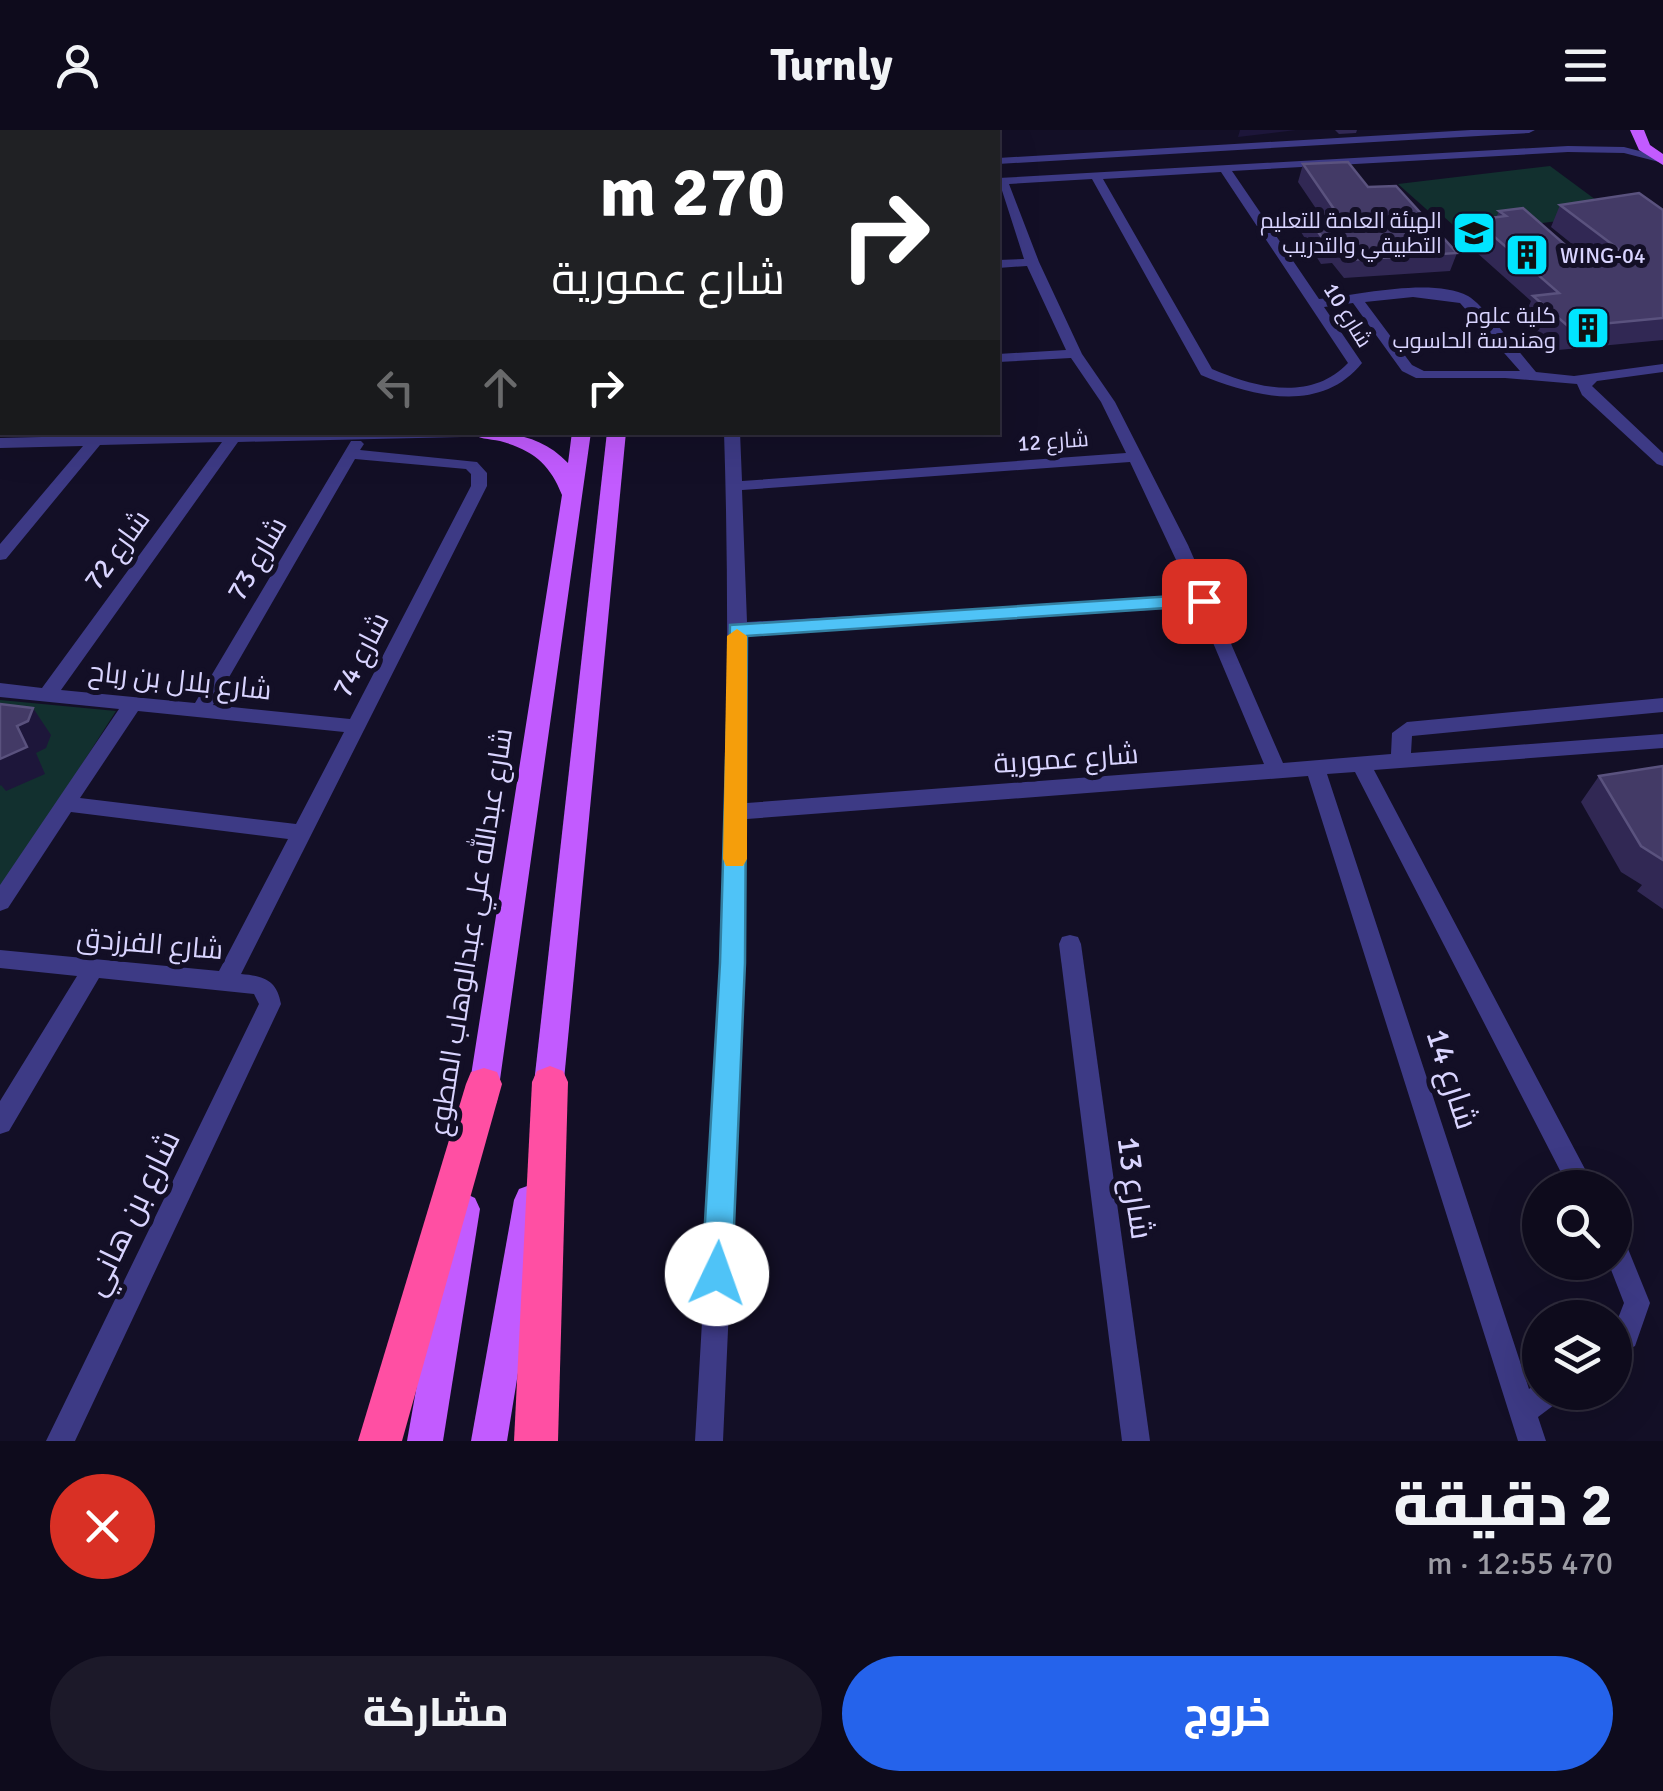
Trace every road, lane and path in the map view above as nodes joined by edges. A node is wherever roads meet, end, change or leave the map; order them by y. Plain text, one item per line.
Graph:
1 (1529, 130) edge
2 (1637, 130) edge
3 (1215, 134) dead end
4 (1190, 138) dead end
5 (1373, 142) junction
6 (1315, 145) junction
7 (1249, 148) junction
8 (1180, 151) junction
9 (1390, 160) junction
10 (1662, 160) edge
11 (1000, 161) edge
12 (1330, 163) junction
13 (1225, 170) junction
14 (1096, 176) junction
15 (1000, 181) edge
16 (1032, 262) junction
17 (1000, 264) edge
18 (1357, 300) junction
19 (1315, 304) junction
20 (1075, 354) junction
21 (1000, 358) edge
22 (1663, 368) edge
23 (1531, 375) junction
24 (1591, 379) junction
25 (271, 435) edge
26 (362, 435) edge
27 (492, 435) edge
28 (582, 435) edge
29 (617, 435) edge
30 (732, 435) edge
31 (35, 437) edge
32 (233, 438) junction
33 (95, 440) junction
34 (0, 442) edge
35 (350, 454) junction
36 (1136, 457) junction
37 (1663, 461) edge
38 (734, 486) junction
39 (572, 502) junction
40 (0, 555) edge
41 (1204, 601) junction
42 (737, 630) junction
43 (0, 690) edge
44 (47, 695) junction
45 (133, 704) junction
46 (1663, 705) edge
47 (200, 710) junction
48 (356, 726) junction
49 (1663, 741) edge
50 (1401, 761) junction
51 (1361, 764) junction
52 (1315, 768) junction
53 (1276, 770) junction
54 (64, 804) junction
55 (736, 812) junction
56 (300, 832) junction
57 (0, 902) edge
58 (1070, 944) dead end
59 (0, 959) edge
60 (92, 969) junction
61 (226, 981) junction
62 (266, 1016) joint
63 (550, 1082) junction
64 (484, 1084) junction
65 (0, 1123) edge
66 (1575, 1170) edge
67 (1628, 1280) edge
68 (1632, 1317) edge
69 (1525, 1410) edge
70 (1522, 1412) junction
71 (710, 1437) edge
72 (60, 1441) edge
73 (380, 1441) edge
74 (425, 1441) edge
75 (488, 1441) edge
76 (536, 1441) edge
77 (1136, 1441) edge
78 (1532, 1441) edge

1 - 5 street
2 - 10 main road
3 - 7 street
4 - 8 street
5 - 6 street
5 - 9 street
6 - 7 street
6 - 12 street
7 - 8 street
8 - 11 street
9 - 10 street
9 - 12 street
12 - 13 street
13 - 14 street
13 - 19 street, شارع 10
14 - 15 street
14 - 19 street, شارع 10
15 - 16 street
16 - 17 street
16 - 20 street
18 - 19 street
18 - 23 street
18 - 23 street
20 - 21 street
20 - 36 street
22 - 24 street
23 - 24 street
24 - 37 street
25 - 26 street
25 - 32 street
26 - 35 street, شارع 73
27 - 39 main road
28 - 39 main road, شارع عبدالله علي عبدالوهاب المطوع
29 - 63 main road
30 - 38 street
31 - 33 street
31 - 34 street
32 - 33 street
32 - 44 street, شارع 72
33 - 40 street
35 - 47 street, شارع 73
35 - 48 street, شارع 74
36 - 38 street, شارع 12
36 - 41 street
38 - 42 street
39 - 64 main road, شارع عبدالله علي عبدالوهاب المطوع
41 - 42 street
41 - 53 street
42 - 55 street
43 - 44 street, شارع بلال بن رباح
44 - 45 street, شارع بلال بن رباح
45 - 47 street, شارع بلال بن رباح
45 - 54 street
46 - 50 street
47 - 48 street, شارع بلال بن رباح
48 - 56 street, شارع 74
49 - 50 street, شارع عمورية
50 - 51 street, شارع عمورية
51 - 52 street, شارع عمورية
51 - 66 street, شارع 14
52 - 53 street, شارع عمورية
52 - 70 street, شارع 14
53 - 55 street, شارع عمورية
54 - 56 street
54 - 57 street
55 - 71 street
56 - 61 street, شارع 74
58 - 77 street, شارع 13
59 - 60 street, شارع الفرزدق
60 - 61 street, شارع الفرزدق
60 - 65 street
61 - 62 street, شارع الفرزدق
62 - 72 street, شارع بن هاني
63 - 75 main road
63 - 76 highway
64 - 73 highway
64 - 74 main road, شارع عبدالله علي عبدالوهاب المطوع
67 - 68 street
69 - 70 street
70 - 78 street, شارع 14

